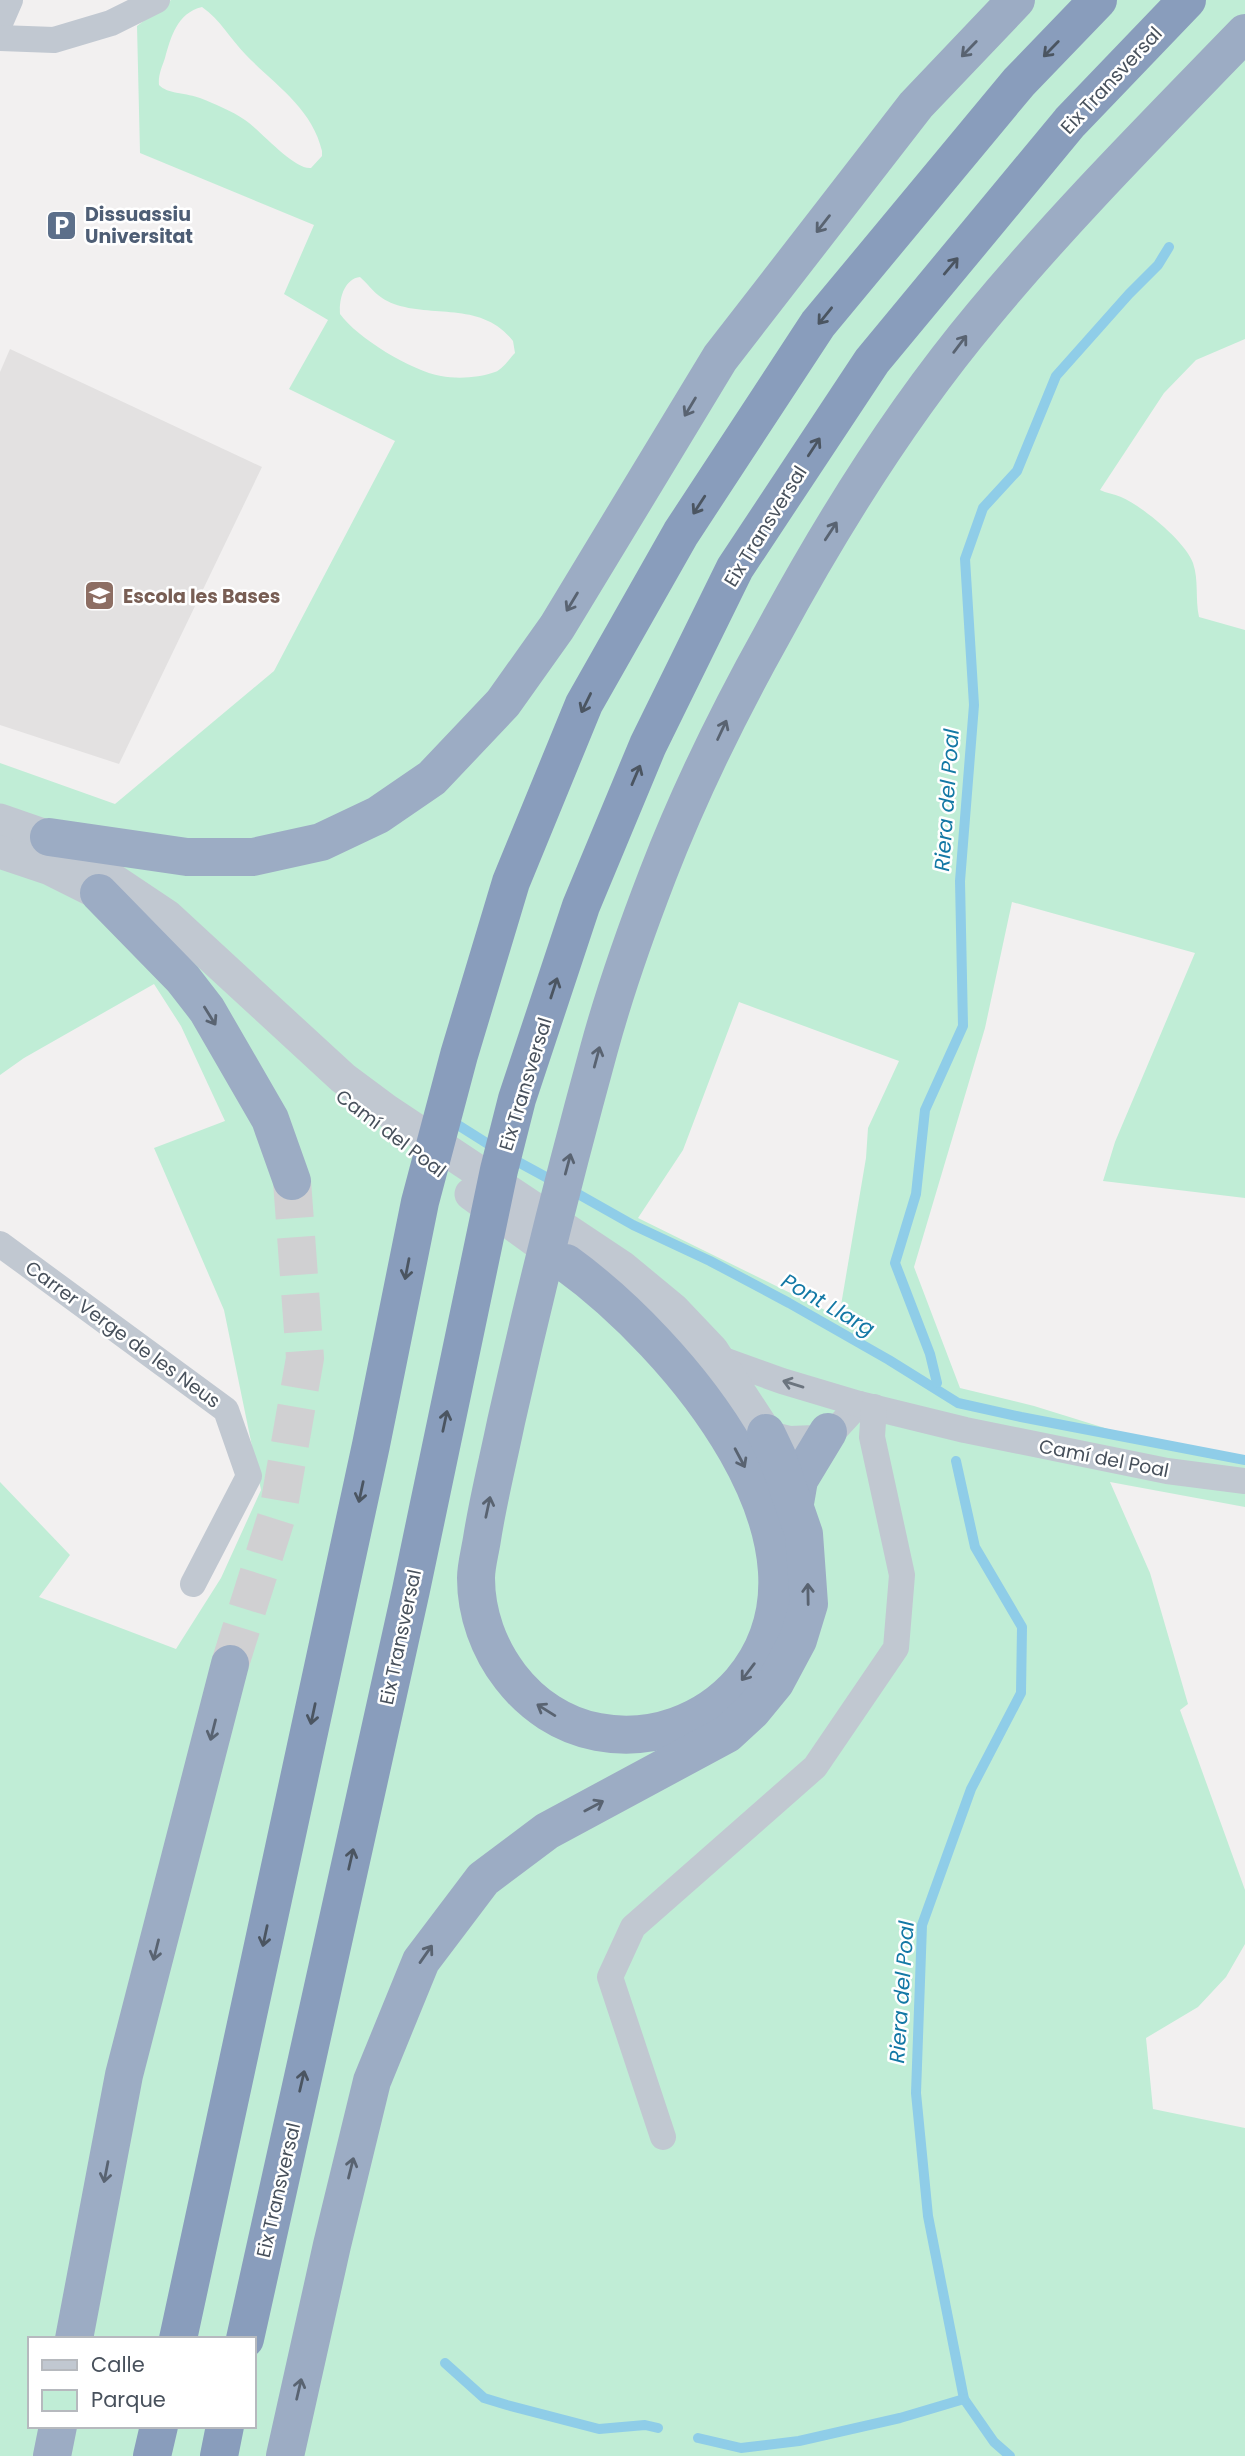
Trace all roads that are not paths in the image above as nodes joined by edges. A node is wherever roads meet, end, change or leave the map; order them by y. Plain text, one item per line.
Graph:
1 (10, 0) edge
2 (157, 0) edge
3 (1016, 0) edge
4 (1098, 0) edge
5 (1187, 0) edge
6 (0, 23) edge
7 (1245, 33) edge
8 (0, 38) edge
9 (0, 820) edge
10 (49, 837) junction
11 (0, 852) edge
12 (99, 893) junction
13 (292, 1181) tunnel mouth
14 (0, 1244) edge
15 (552, 1270) junction
16 (718, 1358) junction
17 (866, 1405) junction
18 (828, 1432) junction
19 (766, 1433) junction
20 (1245, 1481) edge
21 (795, 1503) junction
22 (193, 1584) dead end
23 (230, 1664) tunnel mouth
24 (663, 2137) dead end
25 (74, 2337) edge
26 (177, 2337) edge
27 (245, 2337) edge
28 (58, 2428) edge
29 (159, 2428) edge
30 (225, 2428) edge
31 (52, 2456) edge
32 (152, 2456) edge
33 (219, 2456) edge
34 (285, 2456) edge

1 - 6 street
2 - 8 street
3 -> 10 highway
4 -> 26 highway
27 -> 5 highway, Eix Transversal
15 -> 7 highway
9 - 10 street, Camí del Poal
10 - 16 street, Camí del Poal
11 - 12 street, Camí del Poal
12 -> 13 highway
12 - 15 street, Camí del Poal
14 - 22 street, Carrer Verge de les Neus
15 -> 15 highway
15 - 19 street, Camí del Poal
17 -> 16 street, Camí del Poal
16 - 19 street, Camí del Poal
17 - 18 street, Camí del Poal
17 - 20 street, Camí del Poal
17 - 24 street
18 - 19 street, Camí del Poal
18 - 21 highway
19 - 21 highway
34 -> 21 highway
23 -> 25 highway
28 - 31 highway
29 - 32 highway
30 - 33 highway

